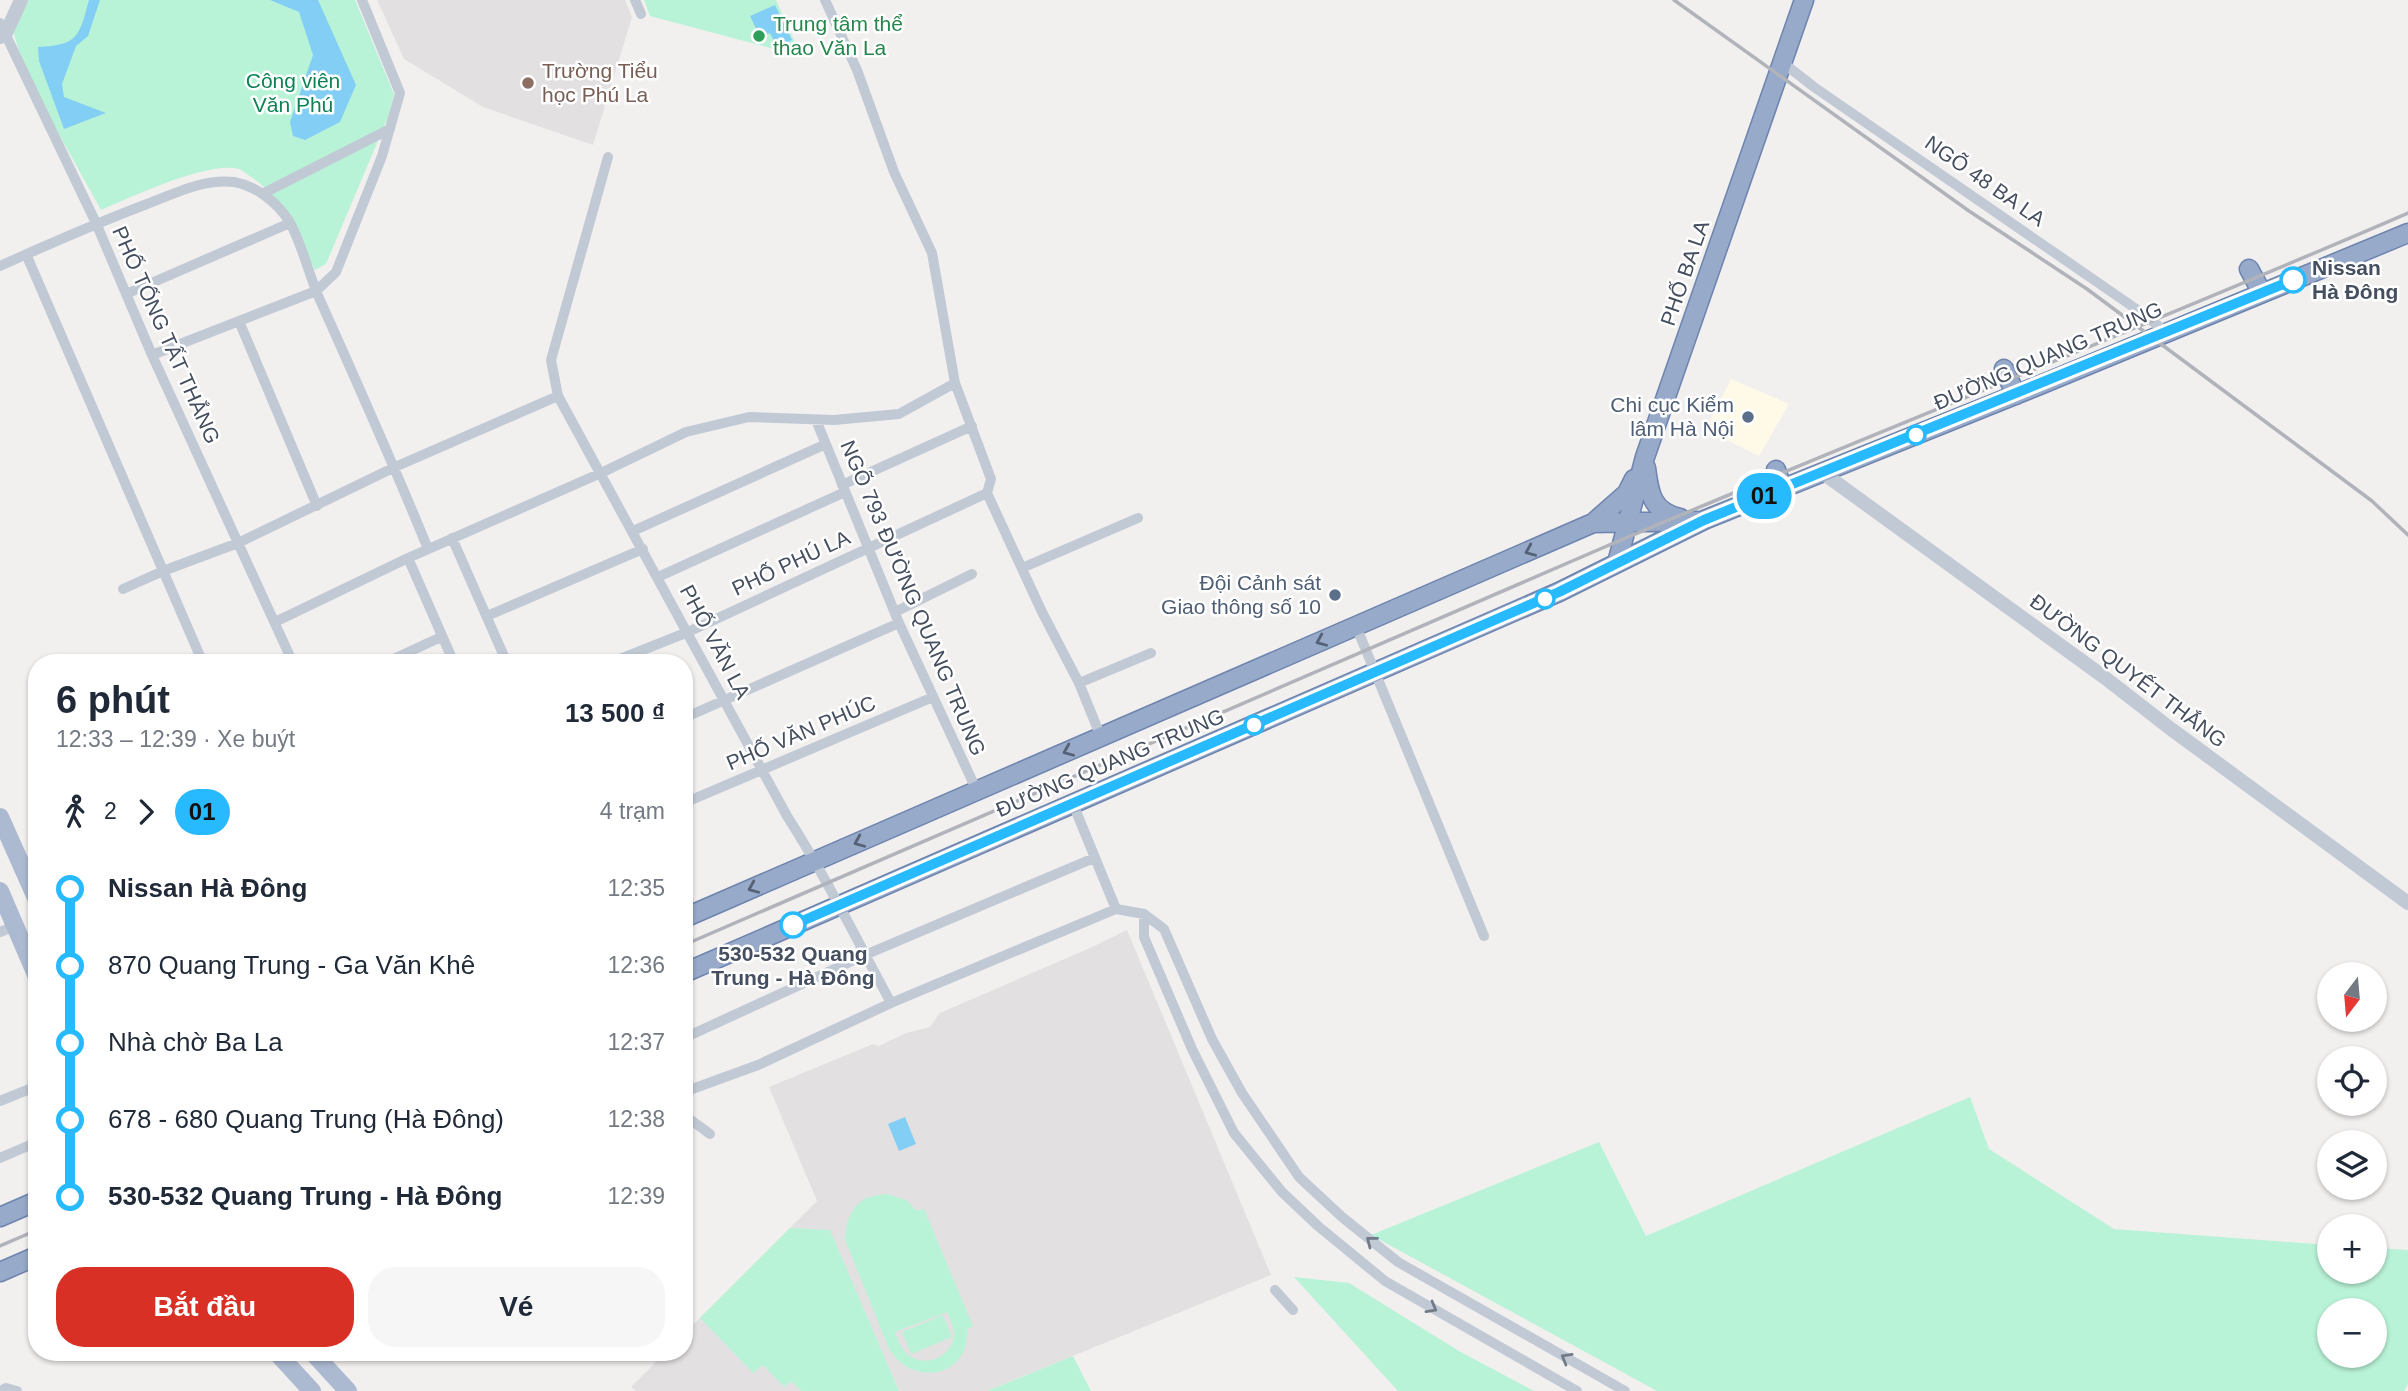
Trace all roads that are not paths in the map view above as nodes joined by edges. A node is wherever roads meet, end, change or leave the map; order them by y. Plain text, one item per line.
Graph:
1 (21, 0) edge
2 (362, 0) edge
3 (635, 0) edge
4 (825, 0) edge
5 (1804, 0) edge
6 (640, 14) dead end
7 (2, 31) edge
8 (1782, 62) junction
9 (390, 129) junction
10 (608, 157) dead end
11 (262, 194) junction
12 (96, 223) junction
13 (290, 223) junction
14 (2408, 233) edge
15 (26, 254) junction
16 (0, 266) edge
17 (2249, 269) dead end
18 (316, 291) junction
19 (2262, 293) junction
20 (126, 294) junction
21 (239, 321) junction
22 (2166, 332) junction
23 (152, 355) junction
24 (2004, 369) dead end
25 (955, 383) junction
26 (2016, 395) junction
27 (558, 396) junction
28 (816, 420) junction
29 (972, 426) junction
30 (826, 444) junction
31 (1645, 457) junction
32 (395, 467) junction
33 (1776, 470) dead end
34 (601, 473) junction
35 (1823, 473) junction
36 (844, 488) junction
37 (1783, 489) junction
38 (987, 493) junction
39 (317, 506) junction
40 (1138, 518) dead end
41 (1704, 520) junction
42 (1629, 522) junction
43 (1593, 523) junction
44 (633, 531) junction
45 (452, 538) junction
46 (238, 543) junction
47 (868, 548) junction
48 (428, 549) junction
49 (643, 549) junction
50 (408, 558) junction
51 (1617, 564) junction
52 (1022, 568) junction
53 (163, 571) junction
54 (972, 574) dead end
55 (658, 577) junction
56 (123, 589) dead end
57 (487, 616) junction
58 (897, 617) junction
59 (275, 622) junction
60 (1356, 626) junction
61 (688, 632) junction
62 (441, 637) junction
63 (1151, 653) dead end
64 (199, 654) edge
65 (289, 654) edge
66 (404, 654) edge
67 (450, 654) edge
68 (503, 654) edge
69 (633, 654) edge
70 (1376, 672) junction
71 (1079, 683) junction
72 (933, 697) junction
73 (725, 701) junction
74 (693, 714) edge
75 (1101, 737) junction
76 (762, 771) junction
77 (977, 791) junction
78 (693, 799) edge
79 (1073, 804) junction
80 (0, 817) edge
81 (1094, 858) junction
82 (816, 861) junction
83 (28, 880) edge
84 (0, 891) edge
85 (2408, 903) edge
86 (841, 905) junction
87 (1116, 909) junction
88 (693, 914) edge
89 (1144, 914) junction
90 (8, 929) edge
91 (1484, 936) dead end
92 (865, 955) junction
93 (28, 962) edge
94 (693, 969) edge
95 (891, 1003) junction
96 (693, 1034) edge
97 (693, 1089) edge
98 (28, 1090) edge
99 (0, 1101) edge
100 (693, 1124) edge
101 (710, 1134) dead end
102 (28, 1146) edge
103 (0, 1158) edge
104 (28, 1205) edge
105 (0, 1217) edge
106 (28, 1259) edge
107 (0, 1272) edge
108 (1275, 1290) dead end
109 (1293, 1310) dead end
110 (284, 1361) edge
111 (320, 1361) edge
112 (0, 1391) edge
113 (17, 1391) edge
114 (312, 1391) edge
115 (348, 1391) edge
116 (1577, 1391) edge
117 (1625, 1391) edge

1 - 7 street
2 - 9 street
3 - 6 street
4 - 25 street
5 - 8 highway, PHỐ BA LA
7 - 12 street, PHỐ TỐNG TẤT THẮNG
8 - 22 street, NGÕ 48 BA LA
8 - 31 highway, PHỐ BA LA
9 - 11 street
9 - 18 street
10 - 27 street, PHỐ VĂN LA
11 - 12 street
11 - 13 street
12 - 15 street
12 - 20 street, PHỐ TỐNG TẤT THẮNG
13 - 18 street
13 - 20 street
14 - 19 highway, ĐƯỜNG QUANG TRUNG
15 - 16 street
15 - 53 street
17 - 19 highway
18 - 21 street
18 - 32 street
19 - 22 highway, ĐƯỜNG QUANG TRUNG
20 - 23 street, PHỐ TỐNG TẤT THẮNG
21 - 23 street
21 - 39 street
22 - 26 highway, ĐƯỜNG QUANG TRUNG
23 - 46 street, PHỐ TỐNG TẤT THẮNG
24 - 26 highway
25 - 28 street
25 - 29 street
26 - 35 highway, ĐƯỜNG QUANG TRUNG
27 - 32 street
27 - 34 street, PHỐ VĂN LA
28 - 30 street, NGÕ 793 ĐƯỜNG QUANG TRUNG
28 - 34 street
29 - 36 street
29 - 38 street
30 - 36 street, NGÕ 793 ĐƯỜNG QUANG TRUNG
30 - 44 street
31 - 41 highway
31 - 42 highway, PHỐ BA LA
31 - 43 highway
32 - 39 street
32 - 48 street
33 - 37 highway
34 - 44 street, PHỐ VĂN LA
34 - 45 street
35 - 37 highway, ĐƯỜNG QUANG TRUNG
35 - 85 street, ĐƯỜNG QUYẾT THẮNG
36 - 47 street, NGÕ 793 ĐƯỜNG QUANG TRUNG
36 - 55 street
37 - 41 highway, ĐƯỜNG QUANG TRUNG
38 - 47 street, PHỐ PHÚ LA
38 - 52 street
39 - 46 street
40 - 52 street
41 - 42 highway, ĐƯỜNG QUANG TRUNG
41 - 51 highway, ĐƯỜNG QUANG TRUNG
42 - 43 highway, ĐƯỜNG QUANG TRUNG
42 - 51 highway, PHỐ BA LA
43 -> 60 highway, ĐƯỜNG QUANG TRUNG
44 - 49 street, PHỐ VĂN LA
45 - 48 street
45 - 57 street
46 - 53 street
46 - 59 street, PHỐ TỐNG TẤT THẮNG
47 - 58 street, NGÕ 793 ĐƯỜNG QUANG TRUNG
47 - 61 street, PHỐ PHÚ LA
48 - 50 street
49 - 55 street, PHỐ VĂN LA
49 - 57 street
50 - 59 street
50 - 62 street
51 - 70 highway, ĐƯỜNG QUANG TRUNG
52 - 71 street
53 - 56 street
53 - 64 street
54 - 58 street
55 - 61 street, PHỐ VĂN LA
57 - 68 street
58 - 72 street, NGÕ 793 ĐƯỜNG QUANG TRUNG
58 - 73 street
59 - 65 street, PHỐ TỐNG TẤT THẮNG
60 - 70 street
60 -> 75 highway, ĐƯỜNG QUANG TRUNG
61 - 69 street, PHỐ PHÚ LA
61 - 73 street, PHỐ VĂN LA
62 - 66 street
62 - 67 street
63 - 71 street
70 - 79 highway, ĐƯỜNG QUANG TRUNG
70 - 91 street
71 - 75 street
72 - 76 street, PHỐ VĂN PHÚC
72 - 77 street, NGÕ 793 ĐƯỜNG QUANG TRUNG
73 - 74 street
73 - 76 street, PHỐ VĂN LA
75 -> 77 highway, ĐƯỜNG QUANG TRUNG
76 - 78 street, PHỐ VĂN PHÚC
76 - 82 street, PHỐ VĂN LA
77 -> 82 highway, ĐƯỜNG QUANG TRUNG
79 - 81 street
79 - 86 highway, ĐƯỜNG QUANG TRUNG
80 - 83 main road
81 - 87 street
81 - 92 street
82 - 86 street, PHỐ VĂN LA
82 -> 88 highway, ĐƯỜNG QUANG TRUNG
84 - 90 main road
86 - 92 street, PHỐ VĂN LA
86 - 94 highway, ĐƯỜNG QUANG TRUNG
87 - 89 street
87 - 95 street
89 -> 116 street
117 -> 89 street
90 - 93 main road
92 - 95 street, PHỐ VĂN LA
92 - 96 street
95 - 97 street
98 - 99 street
100 - 101 street
102 - 103 street
104 - 105 highway
106 - 107 highway
108 - 109 street
110 - 114 main road
111 - 115 main road
112 - 113 street

